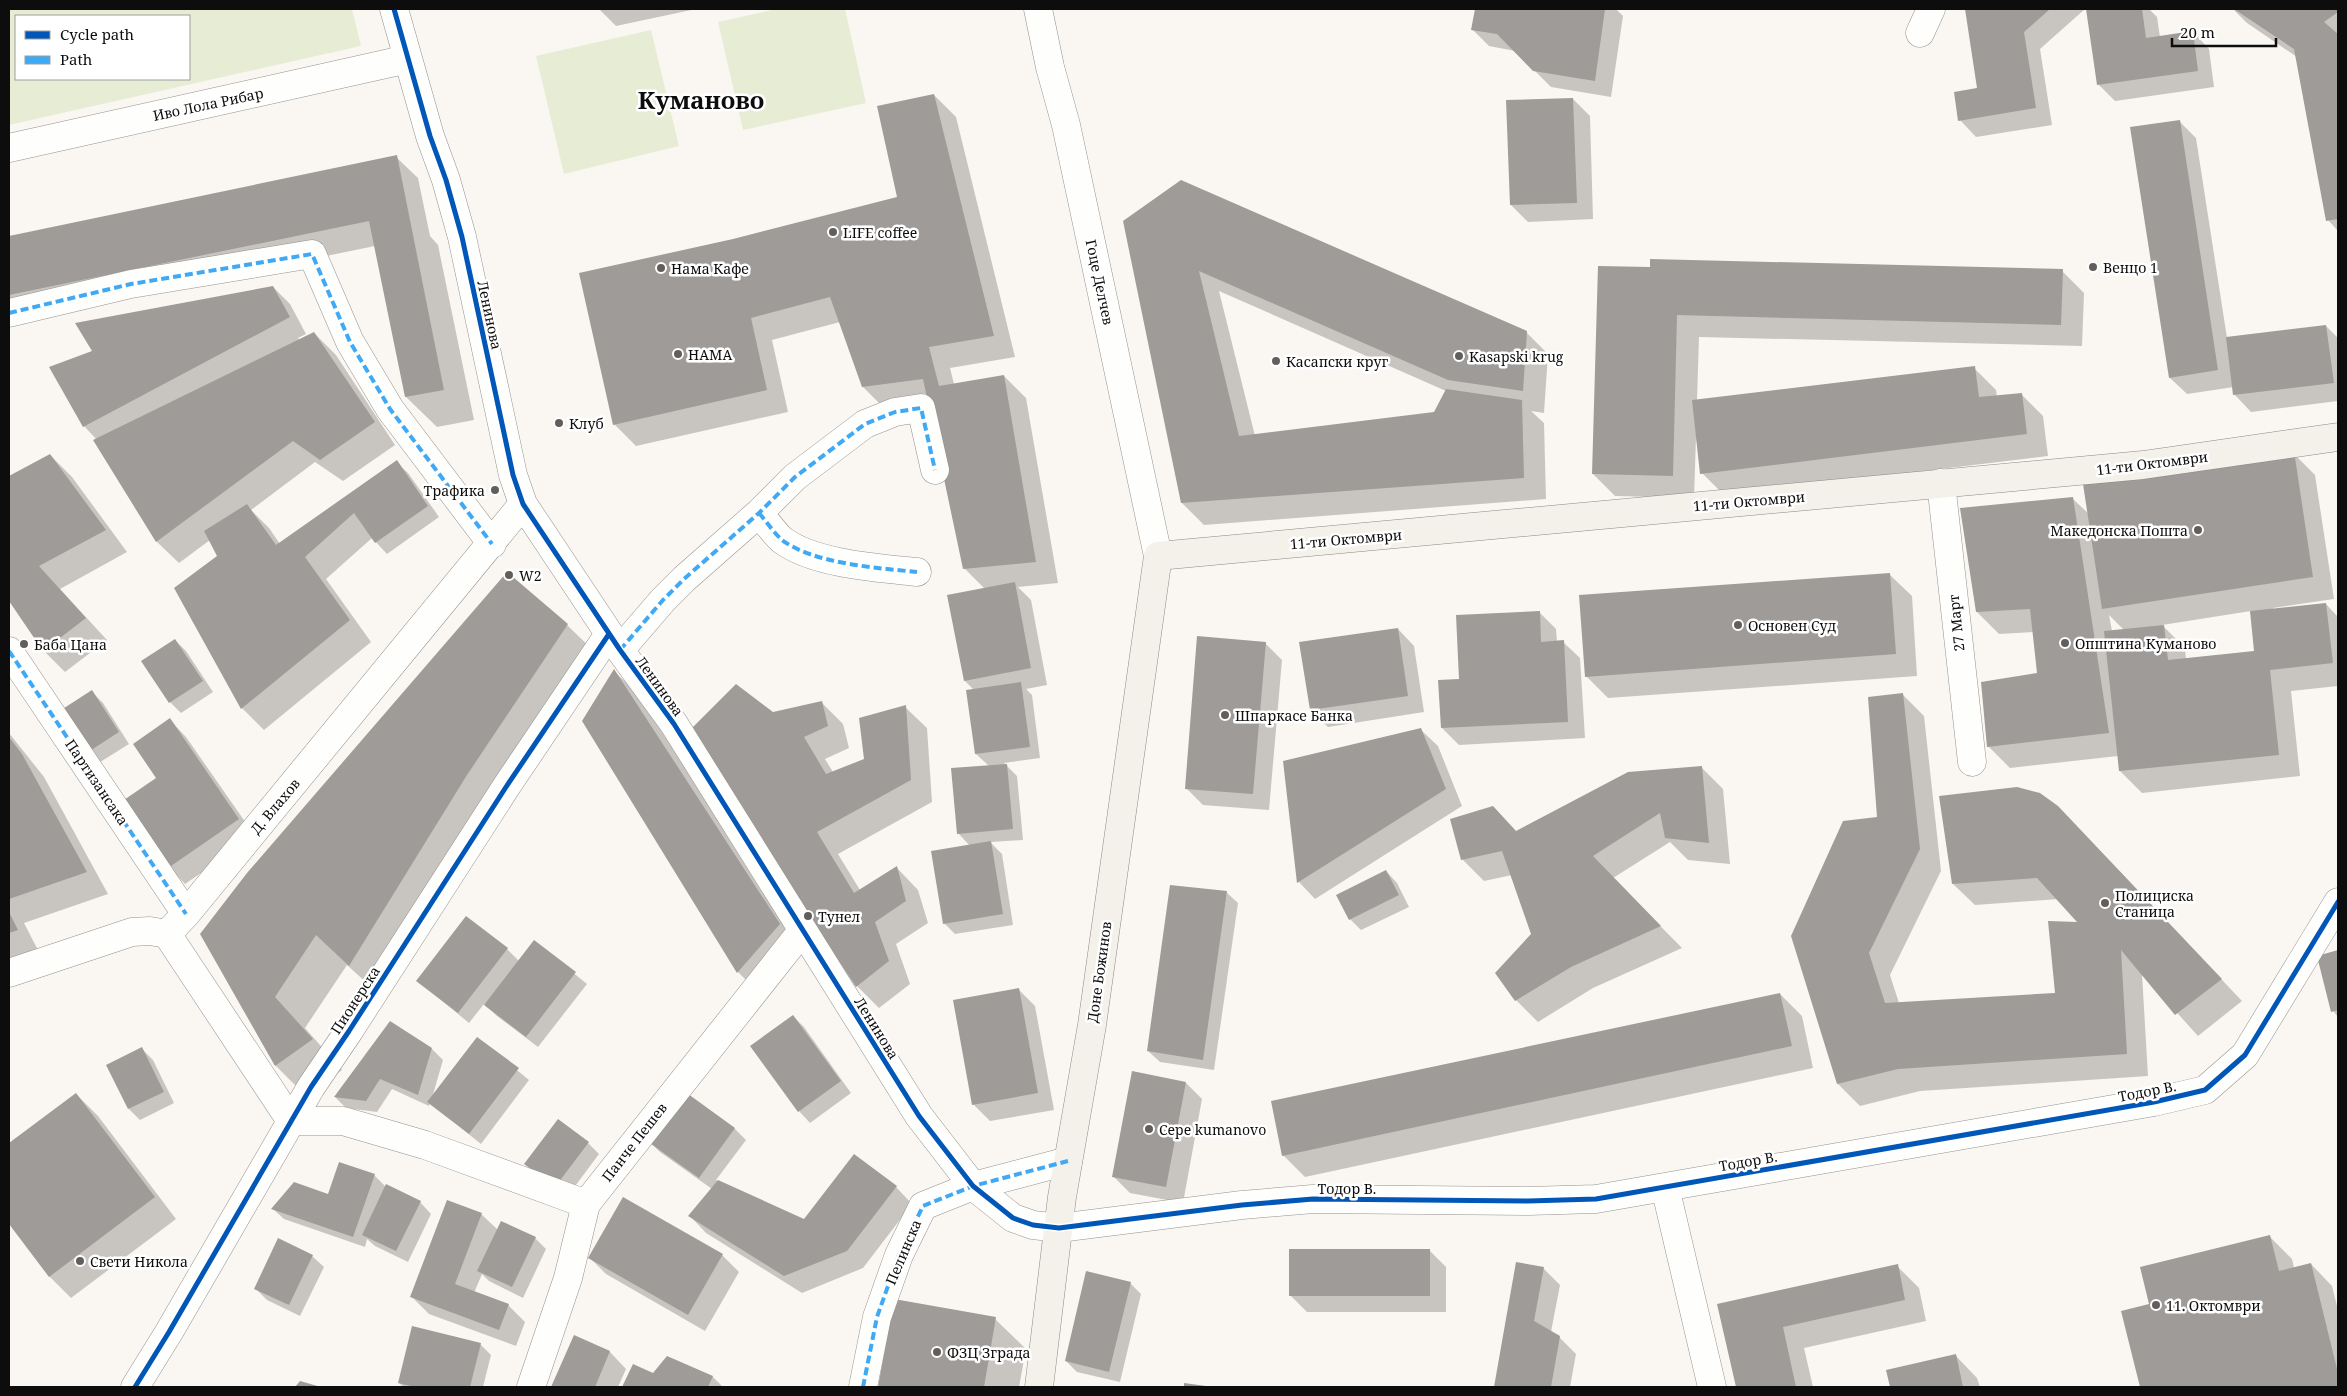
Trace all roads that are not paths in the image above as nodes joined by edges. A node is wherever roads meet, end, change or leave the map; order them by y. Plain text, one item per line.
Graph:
1 (394, 9) edge
2 (1038, 9) edge
3 (408, 59) junction
4 (9, 148) edge
5 (9, 312) edge
6 (2338, 437) edge
7 (935, 470) dead end
8 (1941, 483) junction
9 (523, 504) junction
10 (759, 513) junction
11 (492, 544) junction
12 (1158, 556) junction
13 (917, 572) dead end
14 (615, 642) junction
15 (9, 651) edge
16 (1972, 762) dead end
17 (2338, 902) edge
18 (186, 914) junction
19 (802, 931) junction
20 (167, 934) junction
21 (9, 972) edge
22 (291, 1120) junction
23 (1068, 1161) junction
24 (973, 1186) junction
25 (1665, 1187) junction
26 (586, 1204) junction
27 (1059, 1228) junction
28 (135, 1387) edge
29 (532, 1387) edge
30 (863, 1387) edge
31 (1039, 1387) edge
32 (1712, 1387) edge

1 - 3 street, Ленинова
2 - 12 street, Гоце Делчев
3 - 4 street, Иво Лола Рибар
3 - 9 street, Ленинова
5 - 11 street
6 - 8 main road, 11-ти Октомври
7 - 10 street, Пионерска
8 - 12 main road, 11-ти Октомври
8 - 16 street, 27 Март
9 - 11 street, Д. Влахов
9 - 14 street, Ленинова
10 - 13 street
10 - 14 street, Пионерска
11 - 18 street, Д. Влахов
12 - 23 main road, Доне Божинов
14 - 19 street, Ленинова
14 - 22 street, Пионерска
15 - 18 street, Партизансака
17 - 25 street, Тодор В.
18 - 20 street, Д. Влахов
19 - 24 street, Ленинова
19 - 26 street, Панче Пешев
20 - 21 street
20 - 22 street
22 - 26 street
22 - 28 street, Пионерска
23 - 24 street, Пелинска
23 - 27 main road, Доне Божинов
24 - 27 street, Ленинова
24 - 30 street, Пелинска
25 - 27 street, Тодор В.
25 - 32 street
26 - 29 street, Панче Пешев
27 - 31 main road, Доне Божинов

